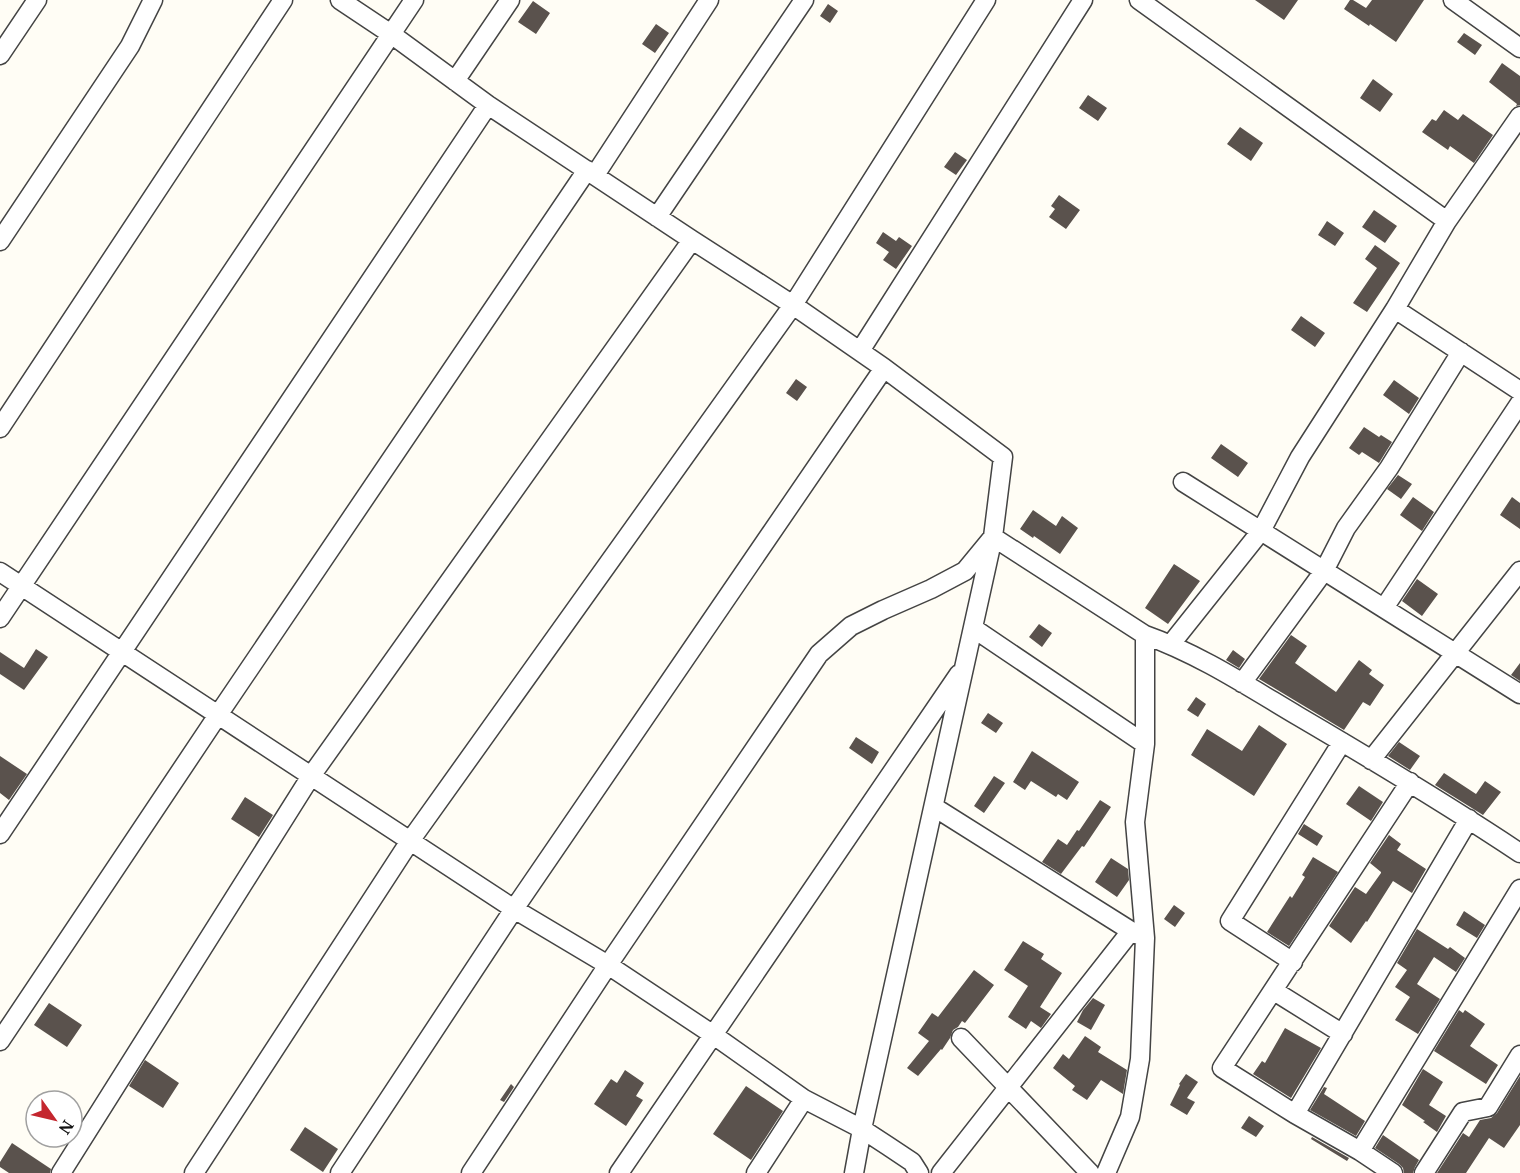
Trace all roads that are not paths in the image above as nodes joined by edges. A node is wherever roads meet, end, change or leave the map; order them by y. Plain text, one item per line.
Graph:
1 (37, 0) edge
2 (153, 0) edge
3 (283, 0) edge
4 (340, 0) edge
5 (414, 0) edge
6 (510, 0) edge
7 (709, 0) edge
8 (804, 0) edge
9 (986, 0) edge
10 (1083, 0) edge
11 (1139, 0) edge
12 (1453, 0) edge
13 (392, 34) junction
14 (1520, 48) edge
15 (0, 55) edge
16 (455, 81) junction
17 (488, 105) junction
18 (1520, 116) edge
19 (591, 173) junction
20 (657, 217) junction
21 (1447, 221) junction
22 (692, 240) junction
23 (0, 241) edge
24 (793, 305) junction
25 (1395, 309) junction
26 (860, 351) junction
27 (1461, 352) junction
28 (884, 368) junction
29 (1520, 391) edge
30 (1520, 403) edge
31 (0, 428) edge
32 (1184, 482) dead end
33 (1261, 531) junction
34 (993, 537) junction
35 (1324, 571) junction
36 (1520, 571) edge
37 (0, 572) edge
38 (21, 585) junction
39 (1384, 608) junction
40 (0, 618) edge
41 (973, 628) junction
42 (1145, 635) junction
43 (1170, 644) junction
44 (122, 652) junction
45 (1455, 652) junction
46 (964, 665) junction
47 (1242, 683) junction
48 (1520, 694) edge
49 (218, 715) junction
50 (1342, 742) junction
51 (1144, 744) junction
52 (1371, 760) junction
53 (311, 776) junction
54 (1410, 782) junction
55 (934, 807) junction
56 (1469, 819) junction
57 (0, 834) edge
58 (410, 841) junction
59 (1520, 853) edge
60 (1520, 889) edge
61 (514, 909) junction
62 (1138, 935) junction
63 (1293, 962) junction
64 (608, 965) junction
65 (1274, 991) junction
66 (712, 1034) junction
67 (1343, 1034) junction
68 (961, 1038) dead end
69 (0, 1041) edge
70 (1520, 1055) edge
71 (1009, 1087) junction
72 (804, 1099) junction
73 (1295, 1114) junction
74 (862, 1130) junction
75 (1360, 1151) junction
76 (1372, 1167) edge
77 (61, 1173) edge
78 (194, 1173) edge
79 (340, 1173) edge
80 (471, 1173) edge
81 (619, 1173) edge
82 (756, 1173) edge
83 (854, 1173) edge
84 (919, 1173) edge
85 (941, 1173) edge
86 (1090, 1173) edge
87 (1106, 1173) edge
88 (1393, 1173) edge
89 (1424, 1173) edge

1 - 15 street
2 - 23 street
3 - 31 street
4 - 13 street
5 - 13 street
6 - 16 street
7 - 19 street
8 - 20 street
9 - 24 street
10 - 26 street
11 - 21 street
12 - 14 street
13 - 16 street
13 - 38 street
16 - 17 street
17 - 19 street
17 - 44 street
18 - 21 street
19 - 20 street
19 - 49 street
20 - 22 street
21 - 25 street
22 - 24 street
22 - 53 street
24 - 26 street
24 - 58 street
25 - 27 street
25 - 33 street
26 - 28 street
27 - 29 street
27 - 35 street
28 - 34 street
28 - 61 street
30 - 39 street
32 - 33 street
33 - 35 street
33 - 43 street
34 - 41 street
34 - 42 street
34 - 64 street
35 - 39 street
35 - 47 street
36 - 45 street
37 - 38 street
38 - 40 street
38 - 44 street
39 - 45 street
41 - 46 street
41 - 51 street
42 - 43 street
42 - 51 street
43 - 47 street
44 - 49 street
44 - 57 street
45 - 48 street
45 - 52 street
46 - 55 street
46 - 66 street
47 - 50 street
49 - 53 street
49 - 69 street
50 - 52 street
50 - 63 street
51 - 62 street
52 - 54 street
53 - 58 street
53 - 77 street
54 - 56 street
54 - 63 street
55 - 62 street
55 - 74 street
56 - 59 street
56 - 67 street
58 - 61 street
58 - 78 street
60 - 75 street
61 - 64 street
61 - 79 street
62 - 71 street
62 - 87 street
63 - 65 street
64 - 66 street
64 - 80 street
65 - 67 street
65 - 73 street
66 - 72 street
66 - 81 street
67 - 73 street
68 - 71 street
70 - 89 street
71 - 85 street
71 - 86 street
72 - 74 street
72 - 82 street
73 - 75 street
74 - 83 street
74 - 84 street
75 - 76 street
76 - 88 street

